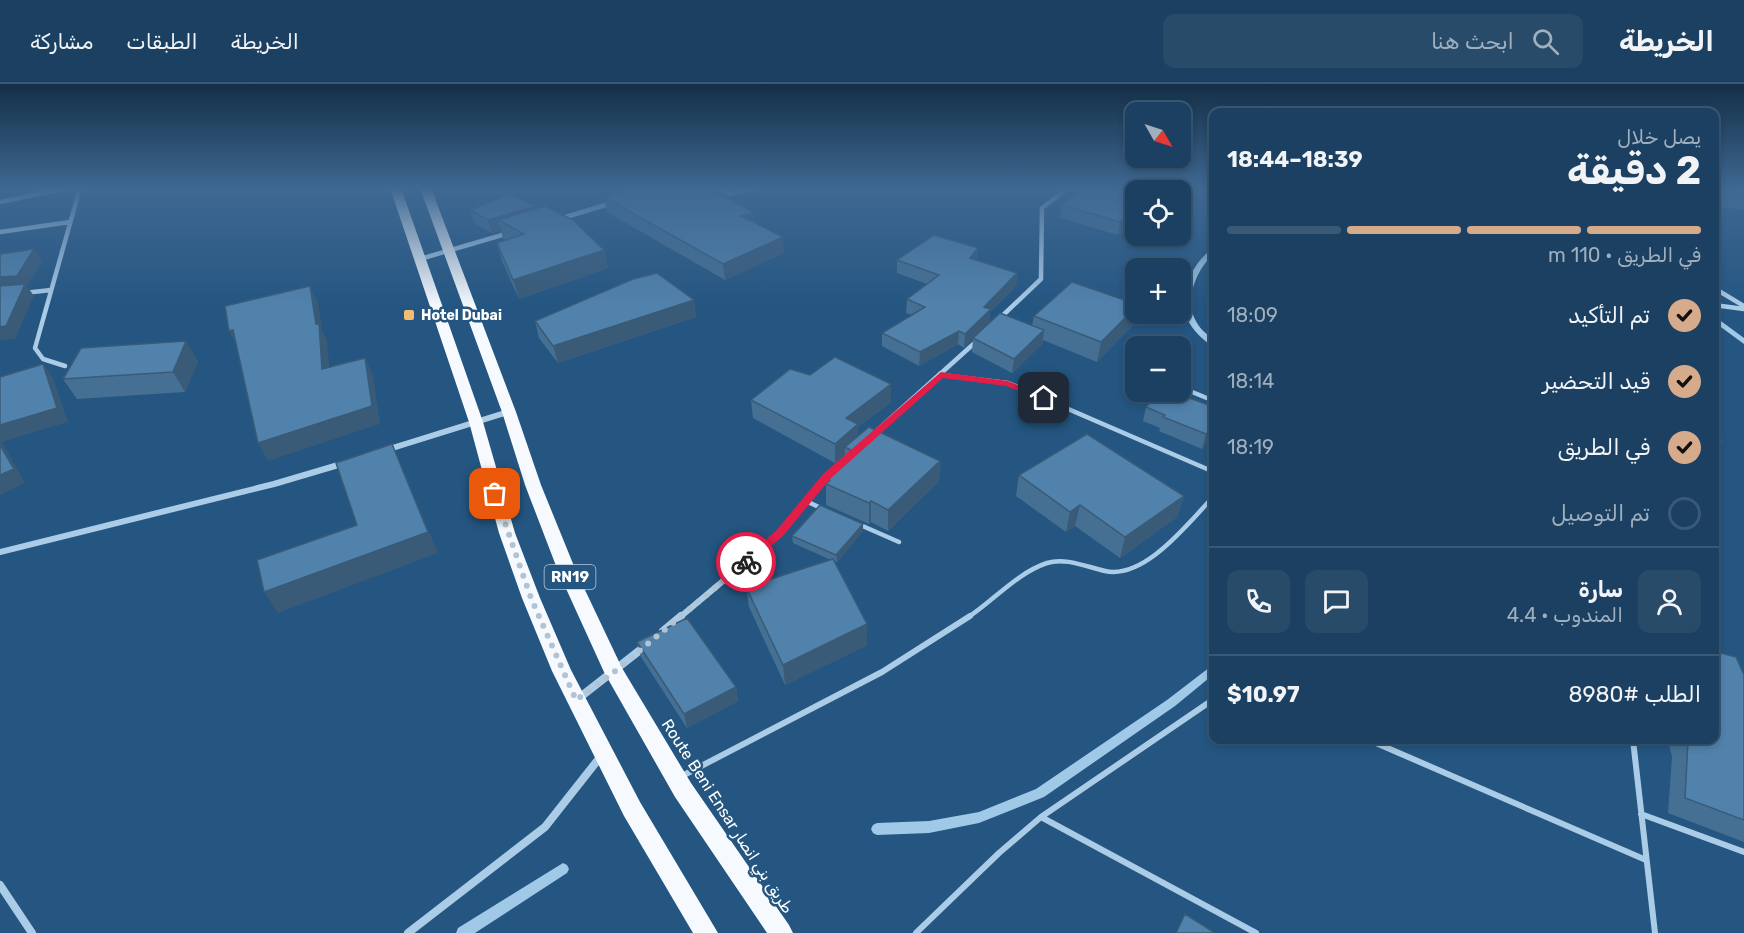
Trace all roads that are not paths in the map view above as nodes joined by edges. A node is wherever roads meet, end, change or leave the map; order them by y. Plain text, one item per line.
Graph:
1 (31, 228) edge
2 (68, 228) edge
3 (409, 228) edge
4 (441, 228) edge
5 (1042, 228) edge
6 (519, 230) edge
7 (0, 232) edge
8 (450, 250) junction
9 (420, 259) junction
10 (51, 290) junction
11 (1719, 291) edge
12 (20, 293) edge
13 (1719, 306) edge
14 (1744, 308) edge
15 (990, 328) edge
16 (981, 336) edge
17 (65, 366) dead end
18 (941, 375) junction
19 (1191, 392) edge
20 (1209, 399) edge
21 (509, 412) junction
22 (476, 422) junction
23 (871, 437) edge
24 (375, 453) edge
25 (853, 453) edge
26 (353, 460) edge
27 (1209, 470) edge
28 (806, 501) junction
29 (1209, 501) edge
30 (826, 510) edge
31 (847, 519) edge
32 (899, 542) dead end
33 (0, 552) edge
34 (660, 634) edge
35 (651, 641) edge
36 (614, 672) junction
37 (576, 700) junction
38 (1209, 702) edge
39 (1378, 744) edge
40 (1633, 744) edge
41 (603, 754) junction
42 (676, 779) junction
43 (1641, 814) junction
44 (1041, 817) junction
45 (1744, 852) edge
46 (1646, 860) junction
47 (0, 885) edge
48 (32, 933) edge
49 (408, 933) edge
50 (706, 933) edge
51 (781, 933) edge
52 (916, 933) edge
53 (1256, 933) edge
54 (1655, 933) edge

1 - 7 street
2 - 10 street
3 - 9 highway, RN19
4 - 8 highway, Route Beni Ensar طريق بني انصار / RN19
5 - 15 street
6 - 8 street
8 - 9 street
8 - 21 highway, Route Beni Ensar طريق بني انصار / RN19
9 - 22 highway, RN19
10 - 12 street
10 - 17 street
11 - 14 street
13 - 14 street
16 - 18 street
18 - 23 street
18 - 27 lane
19 - 20 lane
21 - 22 street
21 - 36 highway, Route Beni Ensar طريق بني انصار / RN19
22 - 24 street
22 - 37 highway, RN19
25 - 28 street
26 - 33 street
28 - 30 lane
28 - 34 street
29 - 42 lane
31 - 32 lane
35 - 36 street
36 - 37 street
36 - 42 highway, Route Beni Ensar طريق بني انصار / RN19
37 - 41 highway, RN19
38 - 44 lane
39 - 46 lane
40 - 43 lane
41 - 49 street
41 - 50 highway, RN19
42 - 51 highway, Route Beni Ensar طريق بني انصار / RN19
43 - 45 lane
43 - 46 lane
44 - 52 lane
44 - 53 lane
46 - 54 lane
47 - 48 street

